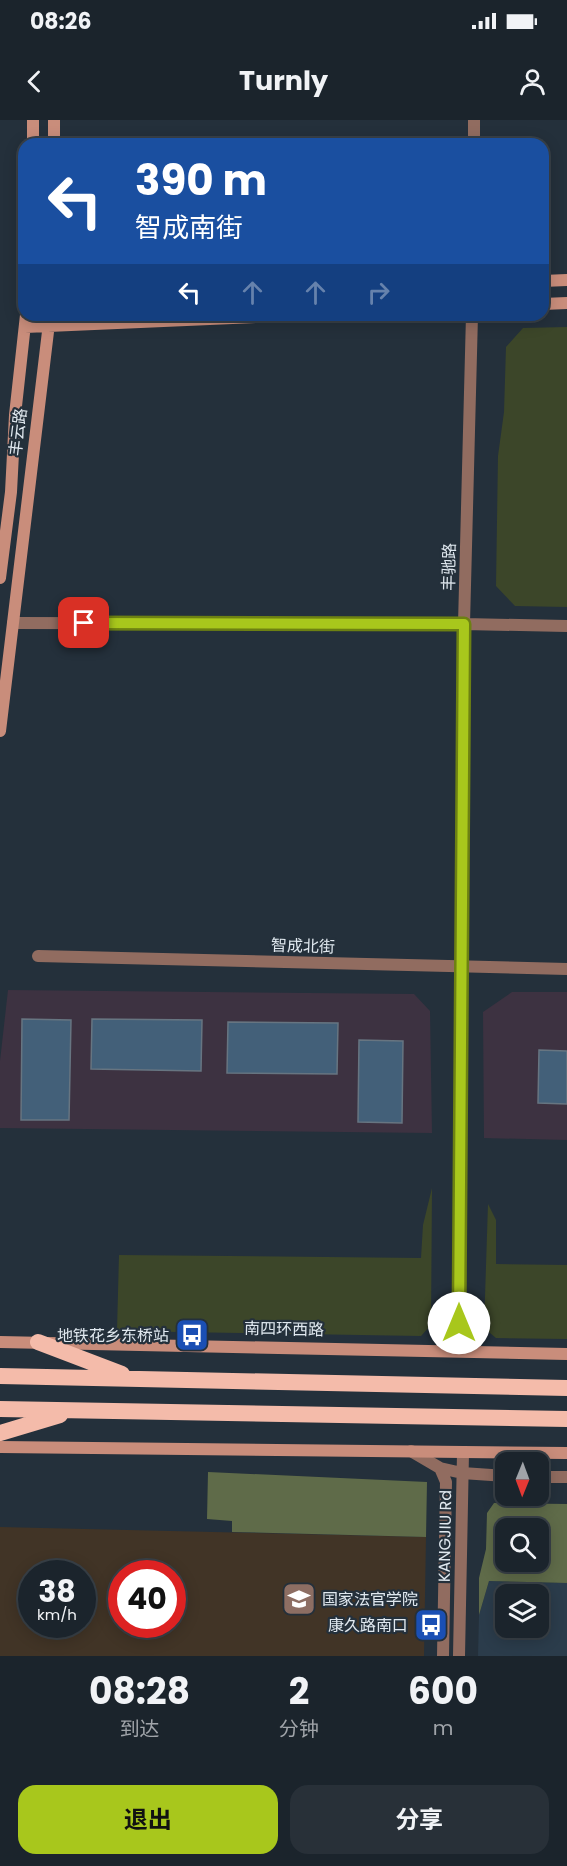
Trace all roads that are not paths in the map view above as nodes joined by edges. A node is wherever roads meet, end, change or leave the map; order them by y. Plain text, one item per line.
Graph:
1 (33, 120) edge
2 (54, 120) edge
3 (474, 120) edge
4 (33, 138) edge
5 (54, 138) edge
6 (474, 138) edge
7 (567, 280) edge
8 (549, 281) edge
9 (567, 303) edge
10 (549, 304) edge
11 (26, 321) edge
12 (50, 321) edge
13 (472, 321) edge
14 (0, 578) edge
15 (13, 623) junction
16 (464, 624) junction
17 (567, 626) edge
18 (0, 731) edge
19 (38, 956) dead end
20 (462, 967) junction
21 (567, 969) edge
22 (459, 1323) dead end
23 (0, 1342) edge
24 (38, 1342) junction
25 (567, 1354) edge
26 (0, 1376) edge
27 (134, 1379) junction
28 (567, 1388) edge
29 (0, 1409) edge
30 (76, 1411) junction
31 (567, 1419) edge
32 (0, 1433) edge
33 (0, 1447) edge
34 (411, 1451) junction
35 (463, 1453) junction
36 (567, 1453) edge
37 (440, 1468) junction
38 (462, 1473) junction
39 (495, 1475) edge
40 (549, 1477) edge
41 (567, 1477) edge
42 (443, 1656) edge
43 (459, 1656) edge

1 - 4 main road
2 - 5 main road
3 - 6 street
7 - 8 main road
9 - 10 main road
11 - 12 main road
11 - 14 main road, 丰云路
12 - 15 main road, 丰云路
13 - 16 street, 丰驰路
15 - 16 street
15 - 18 main road, 丰云路
16 - 17 street
16 - 20 street, 丰驰路
19 - 20 street, 智成北街
20 - 21 street, 智成北街
20 - 22 street, 丰驰路
23 - 24 main road, 南四环西路
24 - 25 main road, 南四环西路
24 - 27 highway
26 - 27 highway
27 - 28 highway
29 - 30 highway
30 - 31 highway
30 - 32 highway
33 - 34 main road
34 - 35 main road
34 - 37 street, KANGJIU Rd
35 - 36 main road
35 - 38 street, KANGJIU Rd
37 - 38 street
37 - 42 street, KANGJIU Rd
38 - 39 street
38 - 43 street, KANGJIU Rd
40 - 41 street

